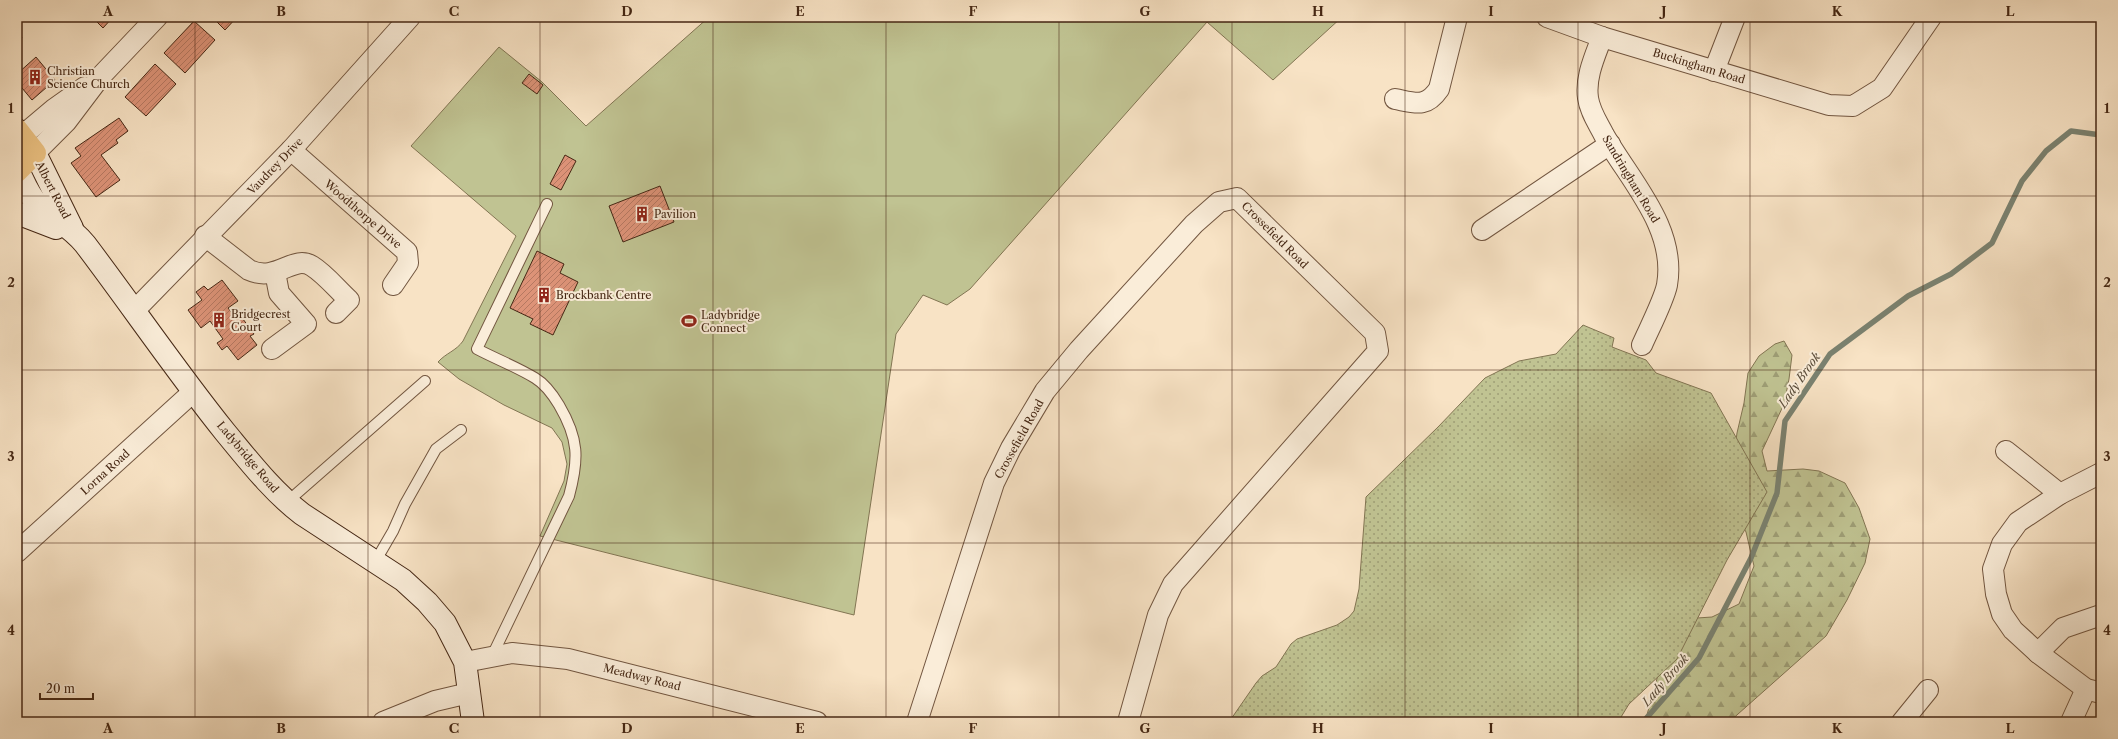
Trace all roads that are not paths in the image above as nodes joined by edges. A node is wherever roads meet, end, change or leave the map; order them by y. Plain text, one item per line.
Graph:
1 (157, 17) edge
2 (410, 17) edge
3 (1457, 17) edge
4 (1547, 17) edge
5 (1735, 17) edge
6 (1931, 17) edge
7 (1602, 37) junction
8 (1714, 71) junction
9 (100, 77) junction
10 (1395, 99) dead end
11 (19, 135) edge
12 (1610, 144) junction
13 (291, 150) junction
14 (35, 153) junction
15 (17, 170) edge
16 (547, 204) dead end
17 (17, 212) edge
18 (1482, 230) dead end
19 (206, 236) junction
20 (80, 237) junction
21 (275, 272) junction
22 (393, 285) dead end
23 (135, 310) junction
24 (336, 313) dead end
25 (1642, 344) dead end
26 (272, 349) dead end
27 (425, 381) dead end
28 (193, 392) junction
29 (461, 430) dead end
30 (2006, 451) dead end
31 (2101, 473) edge
32 (2060, 494) junction
33 (287, 502) junction
34 (17, 552) edge
35 (375, 562) junction
36 (2101, 615) edge
37 (2038, 653) junction
38 (492, 656) junction
39 (465, 662) junction
40 (1928, 690) dead end
41 (2094, 691) edge
42 (469, 693) junction
43 (384, 722) edge
44 (473, 722) edge
45 (817, 722) edge
46 (916, 722) edge
47 (1128, 722) edge
48 (1902, 722) edge
49 (2071, 722) edge

1 - 9 street
2 - 13 street, Vaudrey Drive
3 - 10 street
4 - 7 street, Buckingham Road
5 - 8 street
6 - 8 street, Buckingham Road
7 - 8 street, Buckingham Road
7 - 12 street, Sandringham Road
9 - 11 street
9 - 14 street
11 - 14 main road, Albert Road
12 - 18 street
12 - 25 street, Sandringham Road
13 - 19 street, Vaudrey Drive
13 - 22 street, Woodthorpe Drive
14 - 15 main road
14 - 20 street, Albert Road
15 - 20 street, Albert Road
16 - 38 lane
17 - 20 street
19 - 21 street
19 - 23 street, Vaudrey Drive
20 - 23 street, Ladybridge Road
21 - 24 street
21 - 26 street
23 - 28 street, Ladybridge Road
27 - 33 lane
28 - 33 street, Ladybridge Road
28 - 34 street, Lorna Road
29 - 35 lane
30 - 32 street
31 - 32 street
32 - 37 street
33 - 35 street, Ladybridge Road
35 - 39 street, Ladybridge Road
36 - 37 street
37 - 41 street
38 - 39 street, Meadway Road
38 - 45 street, Meadway Road
39 - 42 street, Ladybridge Road
40 - 48 street
41 - 49 street
42 - 43 street
42 - 44 street, Ladybridge Road
46 - 47 street, Crossefield Road

